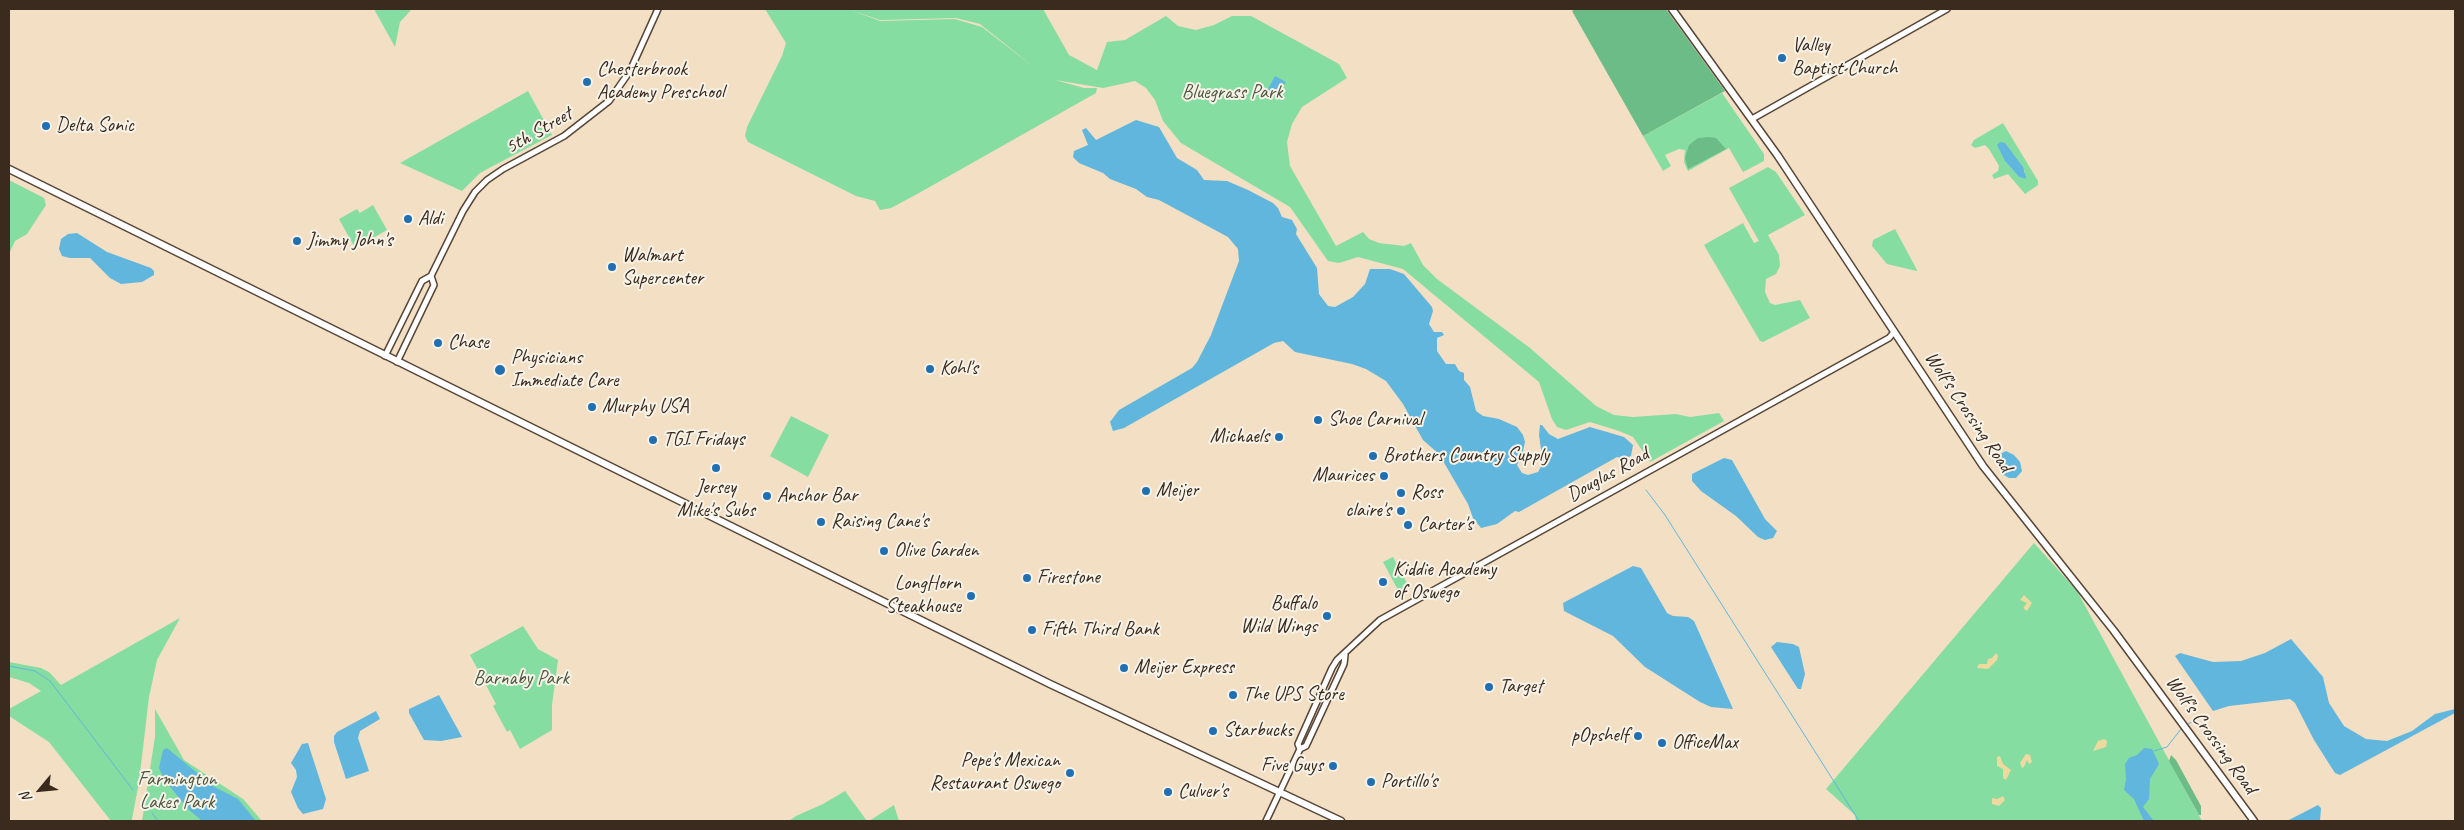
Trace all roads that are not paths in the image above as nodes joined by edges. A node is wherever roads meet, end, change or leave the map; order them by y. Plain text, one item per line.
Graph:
1 (658, 9) edge
2 (1672, 9) edge
3 (1947, 9) edge
4 (1752, 119) junction
5 (9, 169) edge
6 (431, 276) junction
7 (1894, 332) junction
8 (385, 356) junction
9 (397, 362) junction
10 (1280, 792) junction
11 (1266, 821) edge
12 (1341, 821) edge
13 (2254, 821) edge

1 - 6 street, 5th Street
2 - 4 main road, Wolf's Crossing Road
3 - 4 street
4 - 7 main road, Wolf's Crossing Road
5 - 8 main road
6 - 8 street, 5th Street
6 - 9 street, 5th Street
7 - 10 street, Douglas Road
7 - 13 main road, Wolf's Crossing Road
8 - 9 main road
9 - 10 main road
10 - 11 street, Douglas Road
10 - 12 main road

